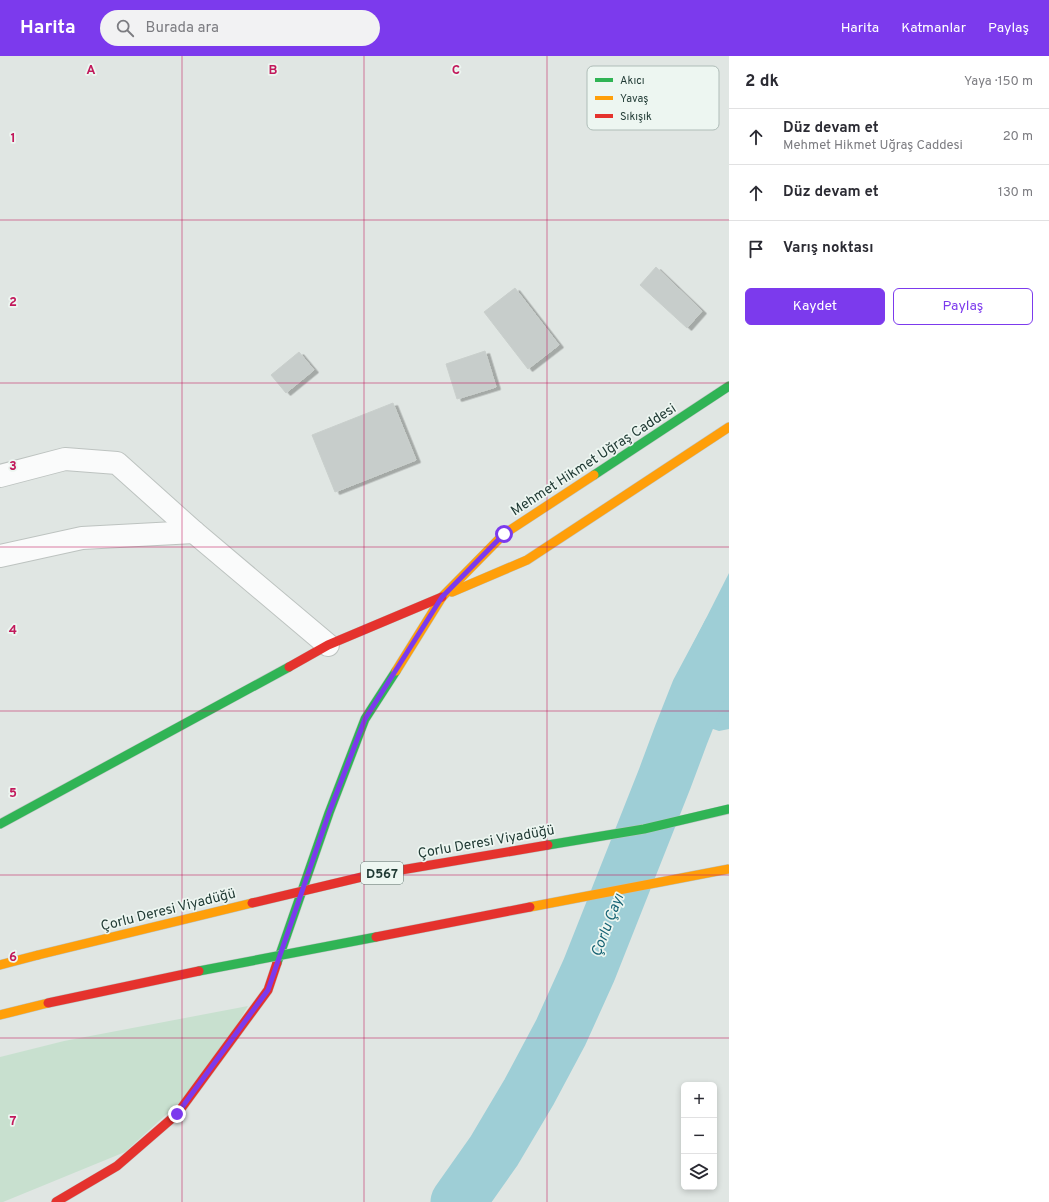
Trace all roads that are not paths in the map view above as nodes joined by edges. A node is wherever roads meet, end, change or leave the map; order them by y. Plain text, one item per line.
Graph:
1 (729, 386) edge
2 (729, 427) edge
3 (0, 476) edge
4 (194, 532) junction
5 (0, 556) edge
6 (442, 597) junction
7 (328, 644) junction
8 (729, 809) edge
9 (0, 824) edge
10 (729, 869) edge
11 (0, 965) edge
12 (0, 1015) edge
13 (56, 1202) edge

1 - 6 main road, Mehmet Hikmet Uğraş Caddesi
2 - 6 main road
3 - 4 street
4 - 5 street
4 - 7 street
6 - 7 main road
6 - 13 main road
7 - 9 main road
8 - 11 main road, Çorlu Deresi Viyadüğü / D567, bridge
10 - 12 main road, bridge

